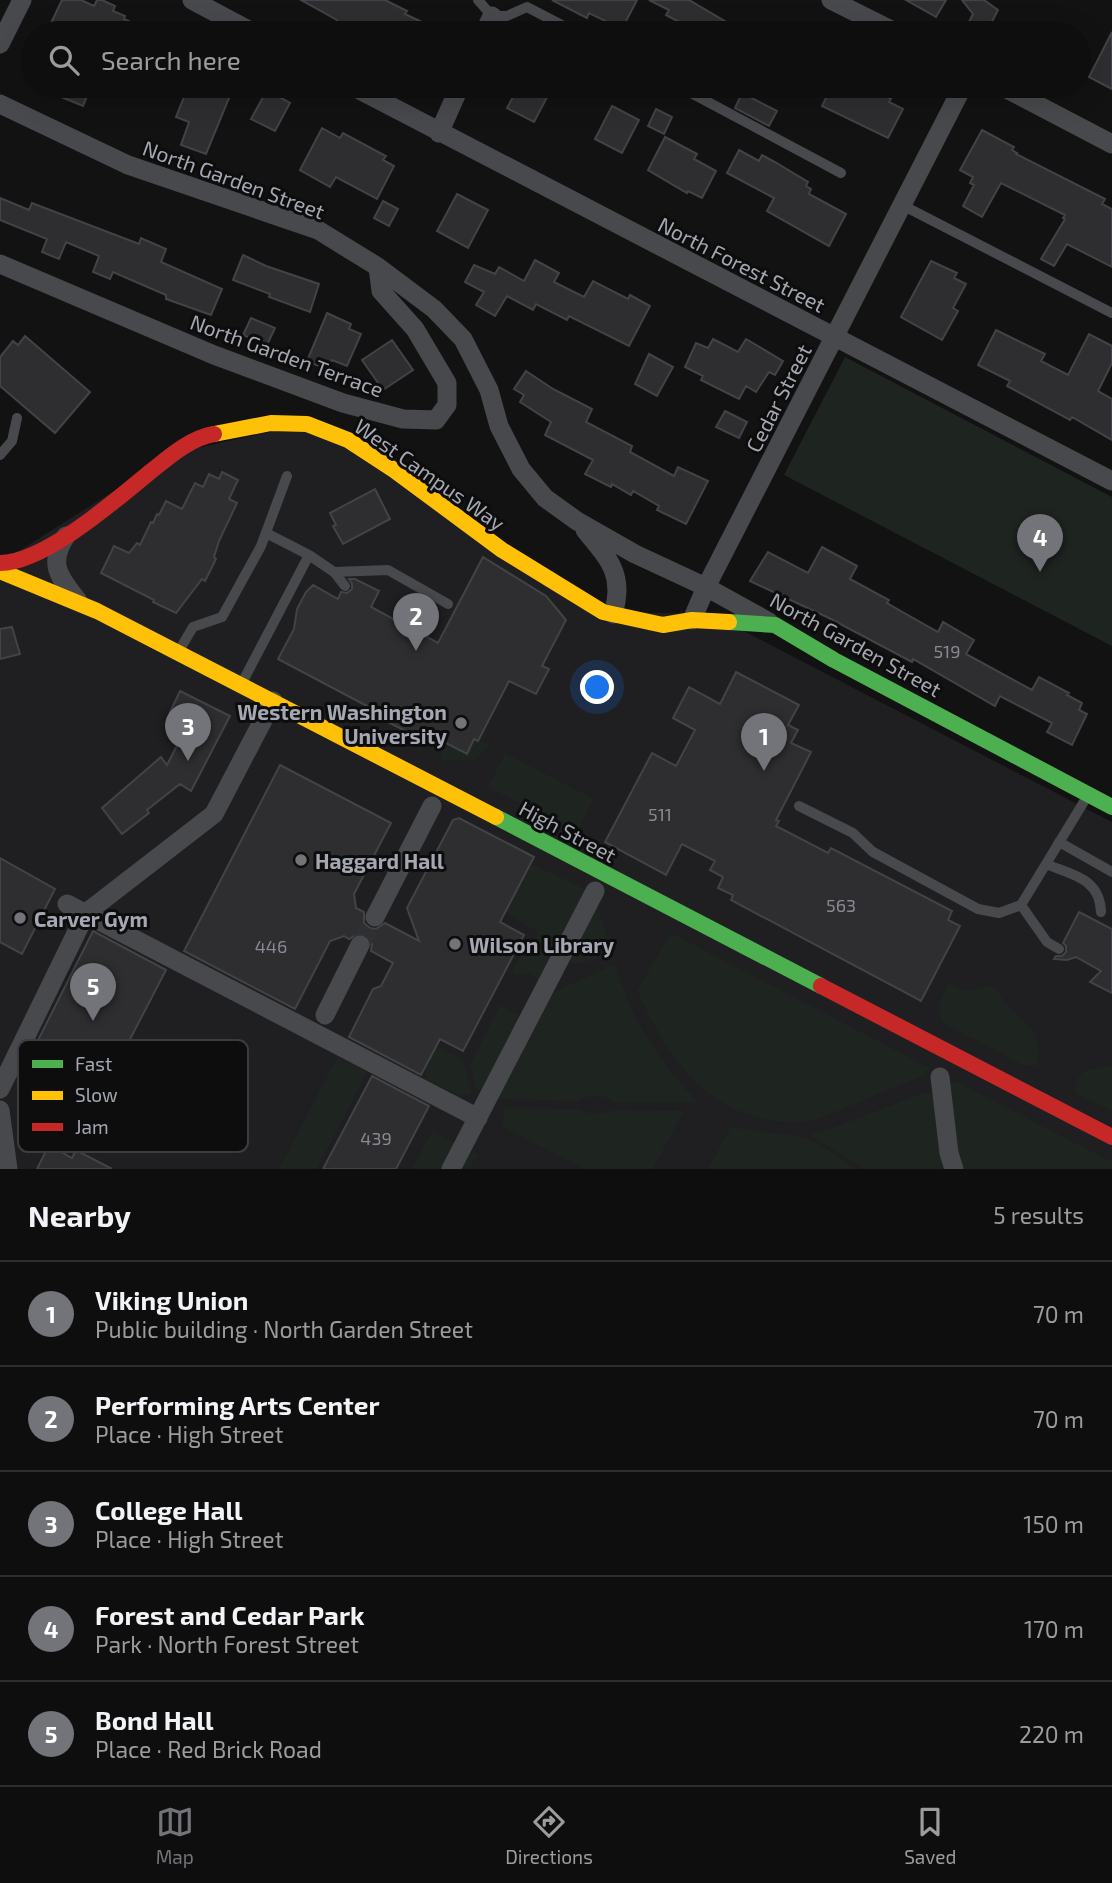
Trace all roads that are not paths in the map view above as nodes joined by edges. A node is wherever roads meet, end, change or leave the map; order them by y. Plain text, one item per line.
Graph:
1 (22, 0) edge
2 (192, 0) edge
3 (478, 0) edge
4 (831, 0) edge
5 (231, 21) edge
6 (487, 21) edge
7 (495, 21) edge
8 (554, 21) edge
9 (873, 21) edge
10 (0, 44) edge
11 (374, 98) edge
12 (455, 98) edge
13 (700, 98) edge
14 (957, 98) edge
15 (1024, 98) edge
16 (0, 104) edge
17 (439, 133) junction
18 (1112, 144) edge
19 (841, 173) dead end
20 (902, 205) junction
21 (0, 264) edge
22 (378, 268) junction
23 (1112, 313) edge
24 (834, 338) junction
25 (17, 418) dead end
26 (0, 455) edge
27 (288, 476) dead end
28 (1112, 481) edge
29 (577, 521) junction
30 (266, 533) junction
31 (66, 536) junction
32 (309, 555) junction
33 (0, 563) edge
34 (0, 571) edge
35 (334, 572) junction
36 (345, 586) dead end
37 (706, 587) junction
38 (81, 604) junction
39 (448, 604) dead end
40 (613, 614) junction
41 (692, 620) junction
42 (775, 625) junction
43 (178, 652) junction
44 (241, 685) junction
45 (273, 701) junction
46 (1088, 794) junction
47 (432, 806) dead end
48 (799, 806) dead end
49 (1112, 807) edge
50 (1059, 842) junction
51 (1046, 864) junction
52 (1112, 872) edge
53 (595, 891) dead end
54 (66, 904) dead end
55 (1021, 905) junction
56 (1101, 912) dead end
57 (86, 914) junction
58 (375, 917) tunnel mouth
59 (360, 945) tunnel mouth
60 (1059, 949) dead end
61 (325, 1015) dead end
62 (24, 1040) edge
63 (18, 1052) edge
64 (940, 1077) dead end
65 (0, 1089) edge
66 (0, 1110) edge
67 (478, 1118) junction
68 (2, 1134) edge
69 (1112, 1137) edge
70 (8, 1169) edge
71 (451, 1169) edge
72 (954, 1169) edge

1 - 10 street
2 - 5 street
3 - 6 lane
4 - 9 street
7 - 8 lane
11 - 17 street, North Forest Street
12 - 17 street
13 - 19 lane
14 - 20 street, Cedar Street
15 - 18 street
16 - 22 street, North Garden Street
17 - 24 street, North Forest Street
20 - 23 lane
20 - 24 street, Cedar Street
21 - 22 street, North Garden Terrace
22 - 29 street, North Garden Street
24 - 28 street, North Forest Street
24 - 37 street, Cedar Street
25 - 26 lane
27 - 30 lane
29 - 37 street, North Garden Street
29 - 40 street, North Garden Street
30 - 32 lane
30 - 43 lane
31 - 33 street, West Campus Way
31 - 38 street
31 - 40 street, West Campus Way
32 - 35 lane
32 - 44 lane
34 - 38 street, High Street
35 - 36 lane
35 - 39 lane
37 - 41 street, Cedar Street
37 - 42 street, North Garden Street
38 - 43 street, High Street
40 - 41 street, West Campus Way
41 - 42 street, West Campus Way
42 - 46 street, North Garden Street
43 - 44 street, High Street
44 - 45 street, High Street
45 - 57 street
45 - 69 street, High Street
46 - 49 street, North Garden Street
46 - 50 lane
47 - 58 street
48 - 55 lane
50 - 51 lane
50 - 52 lane
51 - 55 lane
51 - 56 lane
53 - 67 street
54 - 57 street
55 - 60 lane
57 - 62 street
57 - 67 street
59 - 61 street
63 - 65 street
64 - 72 street
66 - 68 street
67 - 71 street
68 - 70 street

